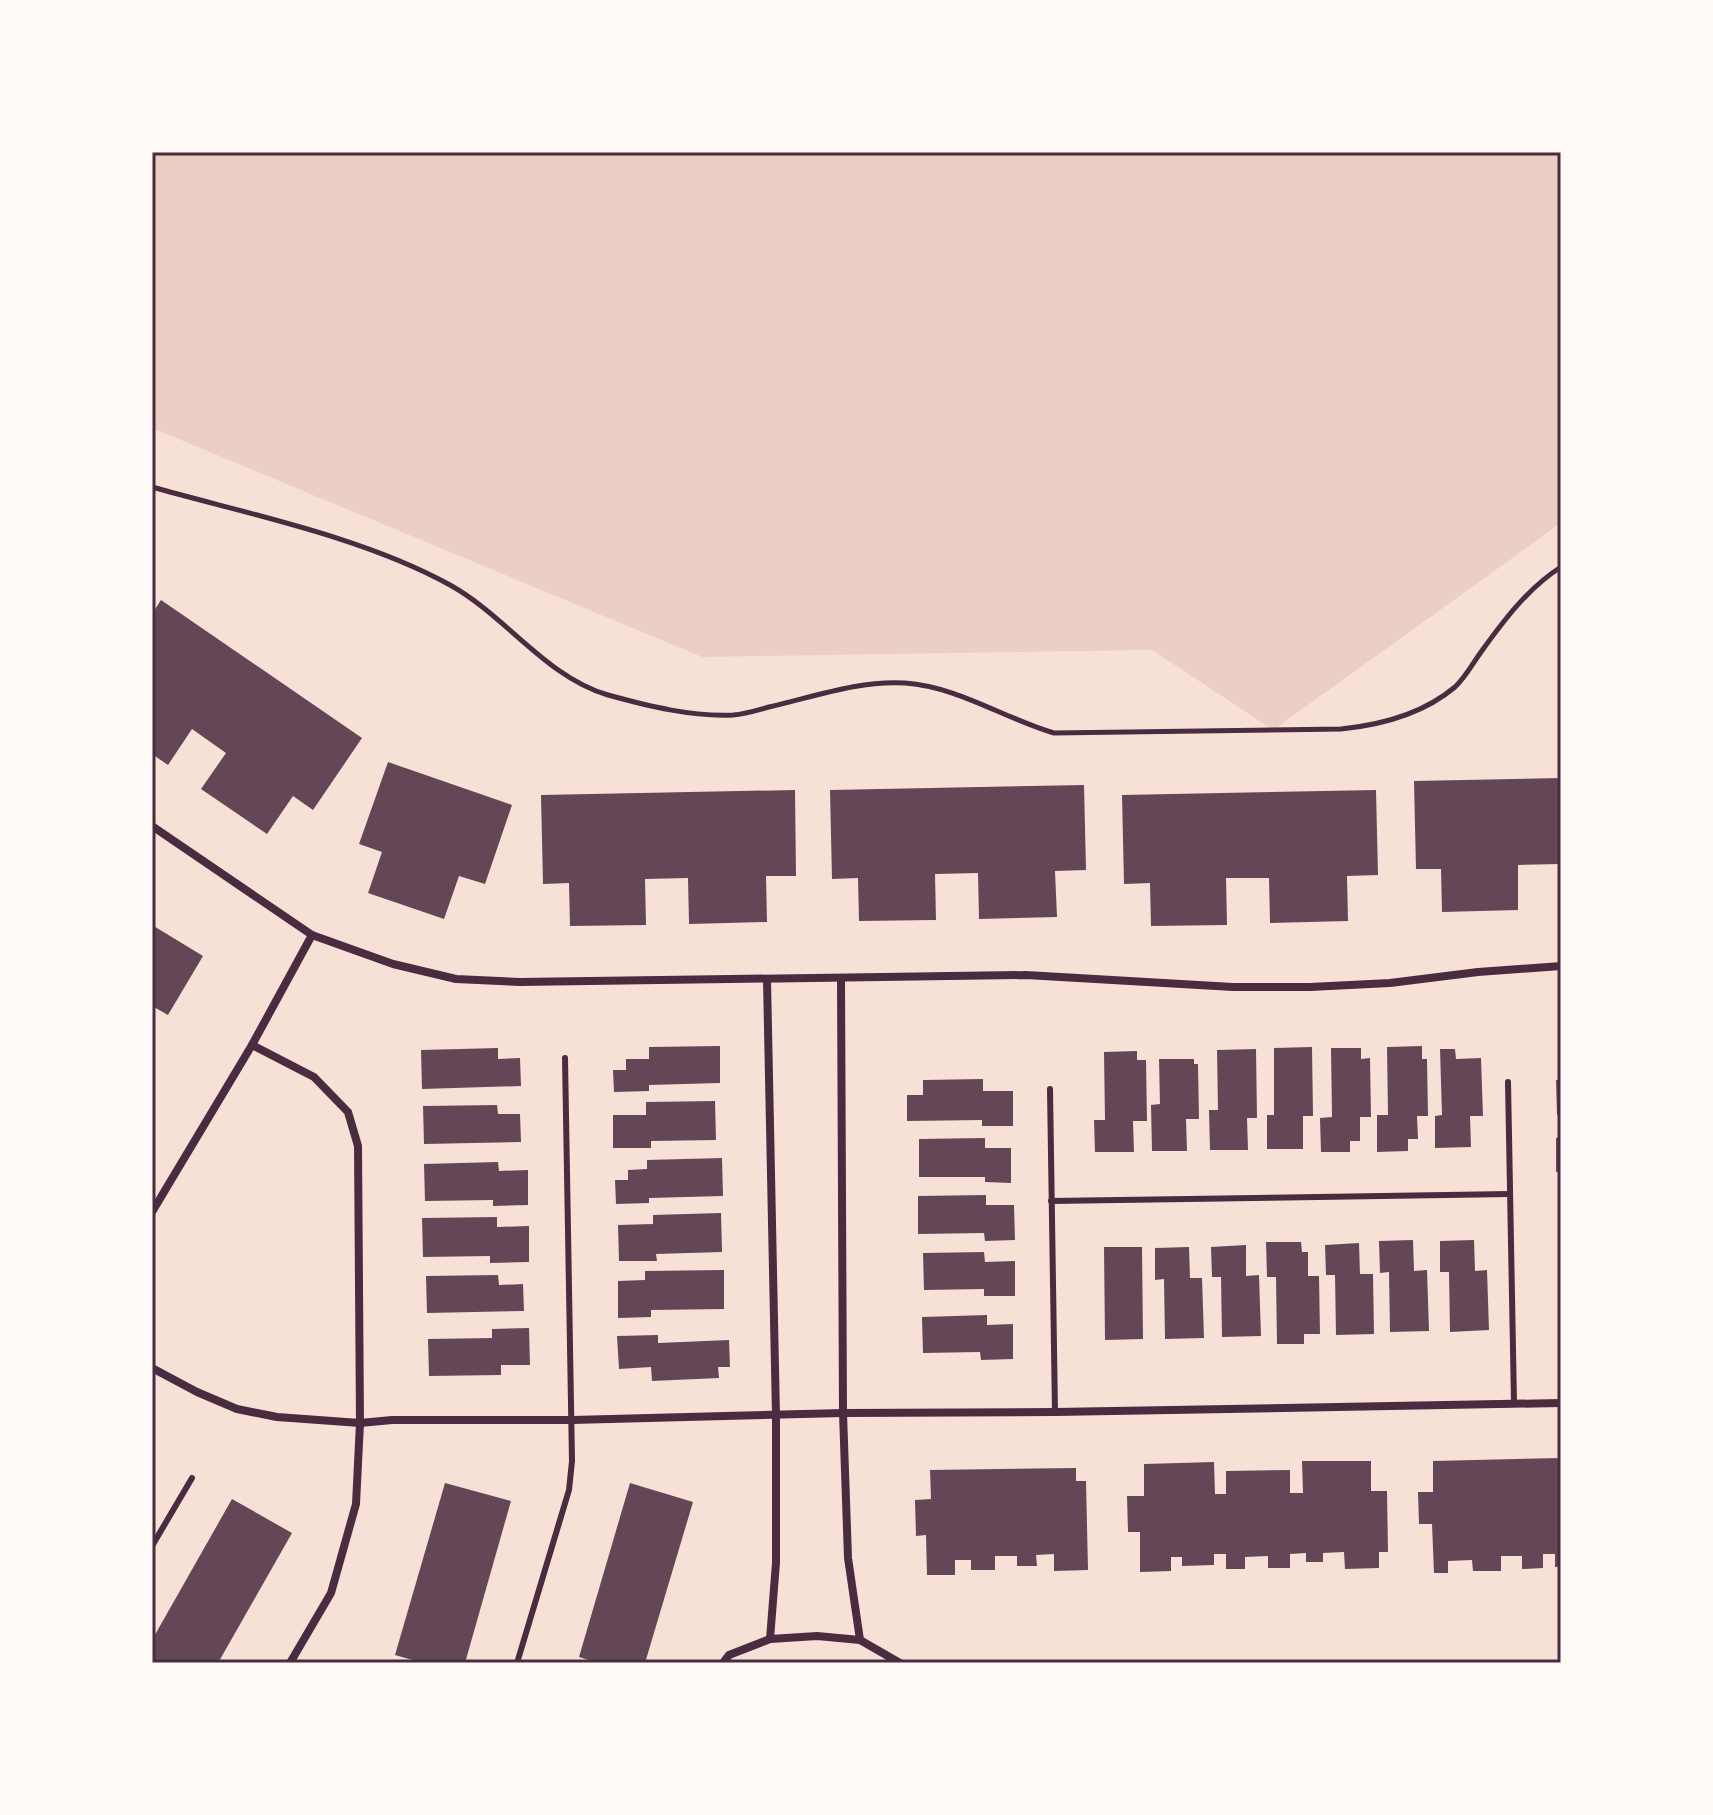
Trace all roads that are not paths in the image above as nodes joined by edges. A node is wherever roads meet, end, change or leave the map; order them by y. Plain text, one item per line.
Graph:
1 (152, 826) edge
2 (312, 935) junction
3 (1561, 966) edge
4 (841, 979) junction
5 (767, 980) junction
6 (252, 1045) junction
7 (565, 1058) dead end
8 (1508, 1082) dead end
9 (1050, 1089) dead end
10 (1510, 1194) junction
11 (1051, 1201) junction
12 (152, 1212) edge
13 (152, 1368) edge
14 (1514, 1403) junction
15 (1561, 1403) edge
16 (1055, 1412) junction
17 (843, 1413) junction
18 (776, 1416) junction
19 (572, 1420) junction
20 (360, 1423) junction
21 (192, 1478) dead end
22 (152, 1546) edge
23 (770, 1639) junction
24 (860, 1640) junction
25 (290, 1663) edge
26 (517, 1663) edge
27 (723, 1663) edge
28 (900, 1663) edge

1 - 2 street
2 - 5 street
2 - 6 street
3 - 4 street
4 - 5 street
4 - 17 street
5 - 18 street
6 - 12 street
6 - 20 street
7 - 19 lane
8 - 10 lane
9 - 11 lane
10 - 11 lane
10 - 14 lane
11 - 16 lane
13 - 20 street
14 - 15 street
14 - 16 street
16 - 17 street
17 - 18 street
17 - 24 street
18 - 19 street
18 - 23 street
19 - 20 street
19 - 26 lane
20 - 25 street
21 - 22 lane
23 - 24 street
23 - 27 street
24 - 28 street

